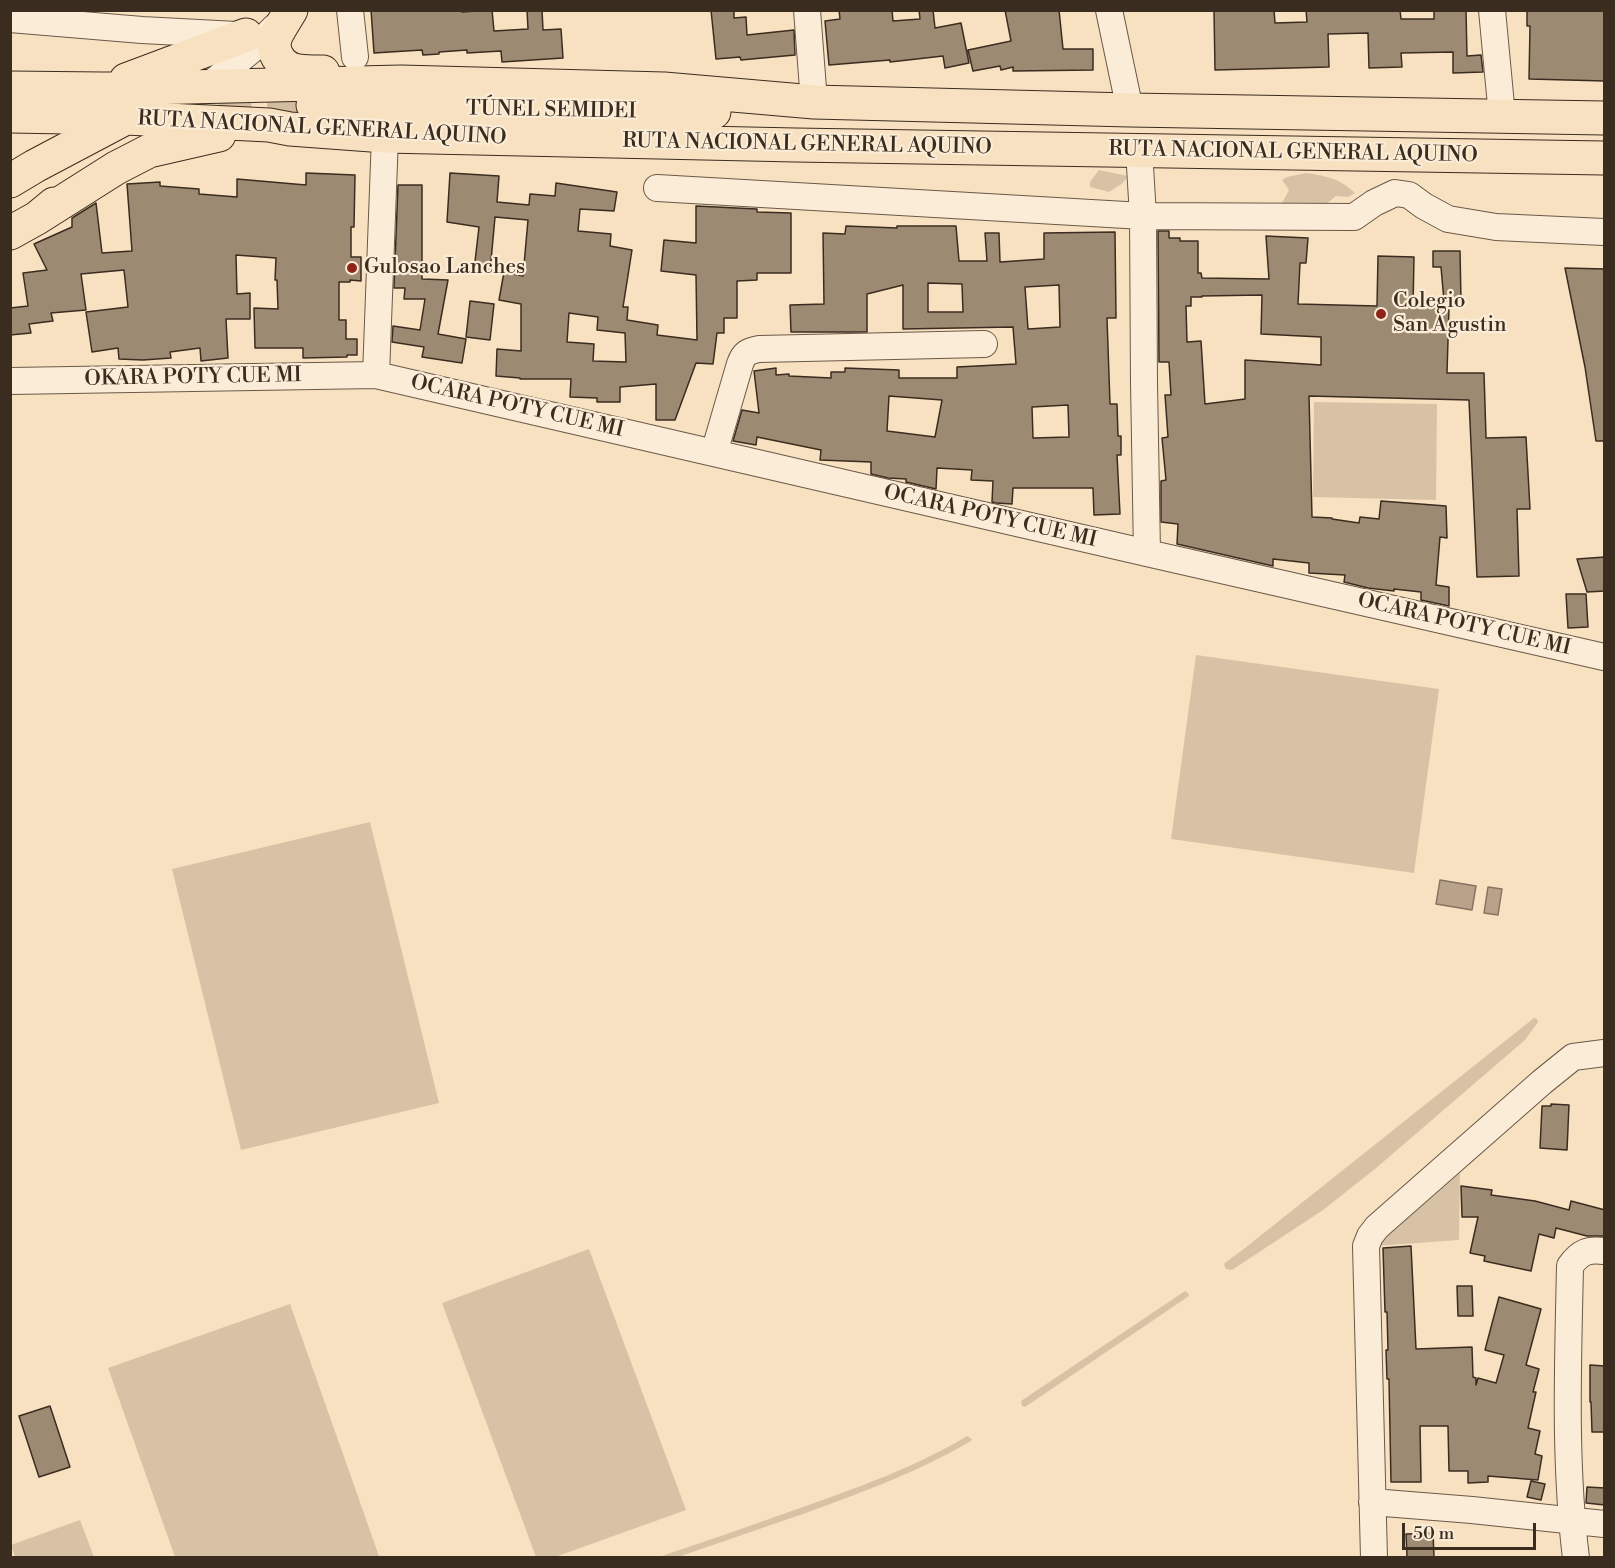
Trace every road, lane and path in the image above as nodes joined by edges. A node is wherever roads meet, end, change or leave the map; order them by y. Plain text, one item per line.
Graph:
1 (291, 10) edge
2 (350, 10) edge
3 (807, 10) edge
4 (1109, 10) edge
5 (1492, 10) edge
6 (10, 19) edge
7 (140, 20) edge
8 (246, 35) junction
9 (355, 57) dead end
10 (401, 82) junction
11 (192, 87) junction
12 (10, 88) edge
13 (102, 89) junction
14 (802, 101) junction
15 (312, 105) tunnel mouth
16 (1130, 110) junction
17 (1502, 116) junction
18 (10, 117) edge
19 (126, 118) junction
20 (1605, 118) edge
21 (159, 120) junction
22 (269, 125) junction
23 (385, 136) junction
24 (1139, 150) junction
25 (1401, 155) junction
26 (1605, 158) edge
27 (23, 182) edge
28 (657, 188) dead end
29 (1400, 193) junction
30 (1143, 216) junction
31 (24, 225) edge
32 (1605, 232) edge
33 (984, 344) dead end
34 (376, 375) junction
35 (10, 381) edge
36 (714, 453) junction
37 (1147, 553) junction
38 (1605, 657) edge
39 (1605, 1053) edge
40 (1605, 1251) edge
41 (1372, 1502) junction
42 (1571, 1520) junction
43 (1605, 1524) edge
44 (1374, 1557) edge
45 (1576, 1557) edge

1 - 8 street
1 - 10 highway
1 - 11 street
2 - 9 street
3 - 14 street
4 - 16 street
5 - 17 street
6 - 7 street
7 - 8 street
8 - 11 street
8 - 13 highway
10 - 11 highway, RUTA NACIONAL GENERAL AQUINO
10 - 14 highway, RUTA NACIONAL GENERAL AQUINO
11 - 13 highway, RUTA NACIONAL GENERAL AQUINO
11 - 19 highway
11 - 21 highway
12 - 13 highway, RUTA NACIONAL GENERAL AQUINO
14 - 15 highway, TÚNEL SEMIDEI
14 - 16 highway, RUTA NACIONAL GENERAL AQUINO
16 - 17 highway, RUTA NACIONAL GENERAL AQUINO
17 - 20 highway, RUTA NACIONAL GENERAL AQUINO
18 - 19 highway, RUTA NACIONAL GENERAL AQUINO
18 - 27 highway
19 - 21 highway, RUTA NACIONAL GENERAL AQUINO
19 - 27 highway
21 - 22 highway, RUTA NACIONAL GENERAL AQUINO
21 - 31 highway
22 - 23 highway, RUTA NACIONAL GENERAL AQUINO
22 - 31 highway
23 - 24 highway, RUTA NACIONAL GENERAL AQUINO
23 - 34 street
24 - 25 highway, RUTA NACIONAL GENERAL AQUINO
24 - 30 street
25 - 26 highway, RUTA NACIONAL GENERAL AQUINO
25 - 29 street
28 - 30 street
29 - 30 street
29 - 32 street
30 - 37 street
33 - 36 street
34 - 35 street, OKARA POTY CUE MI
34 - 36 street, OCARA POTY CUE MI
36 - 37 street, OCARA POTY CUE MI
37 - 38 street, OCARA POTY CUE MI
39 - 41 street
40 - 42 street
41 - 42 street
41 - 44 street
42 - 43 street
42 - 45 street

